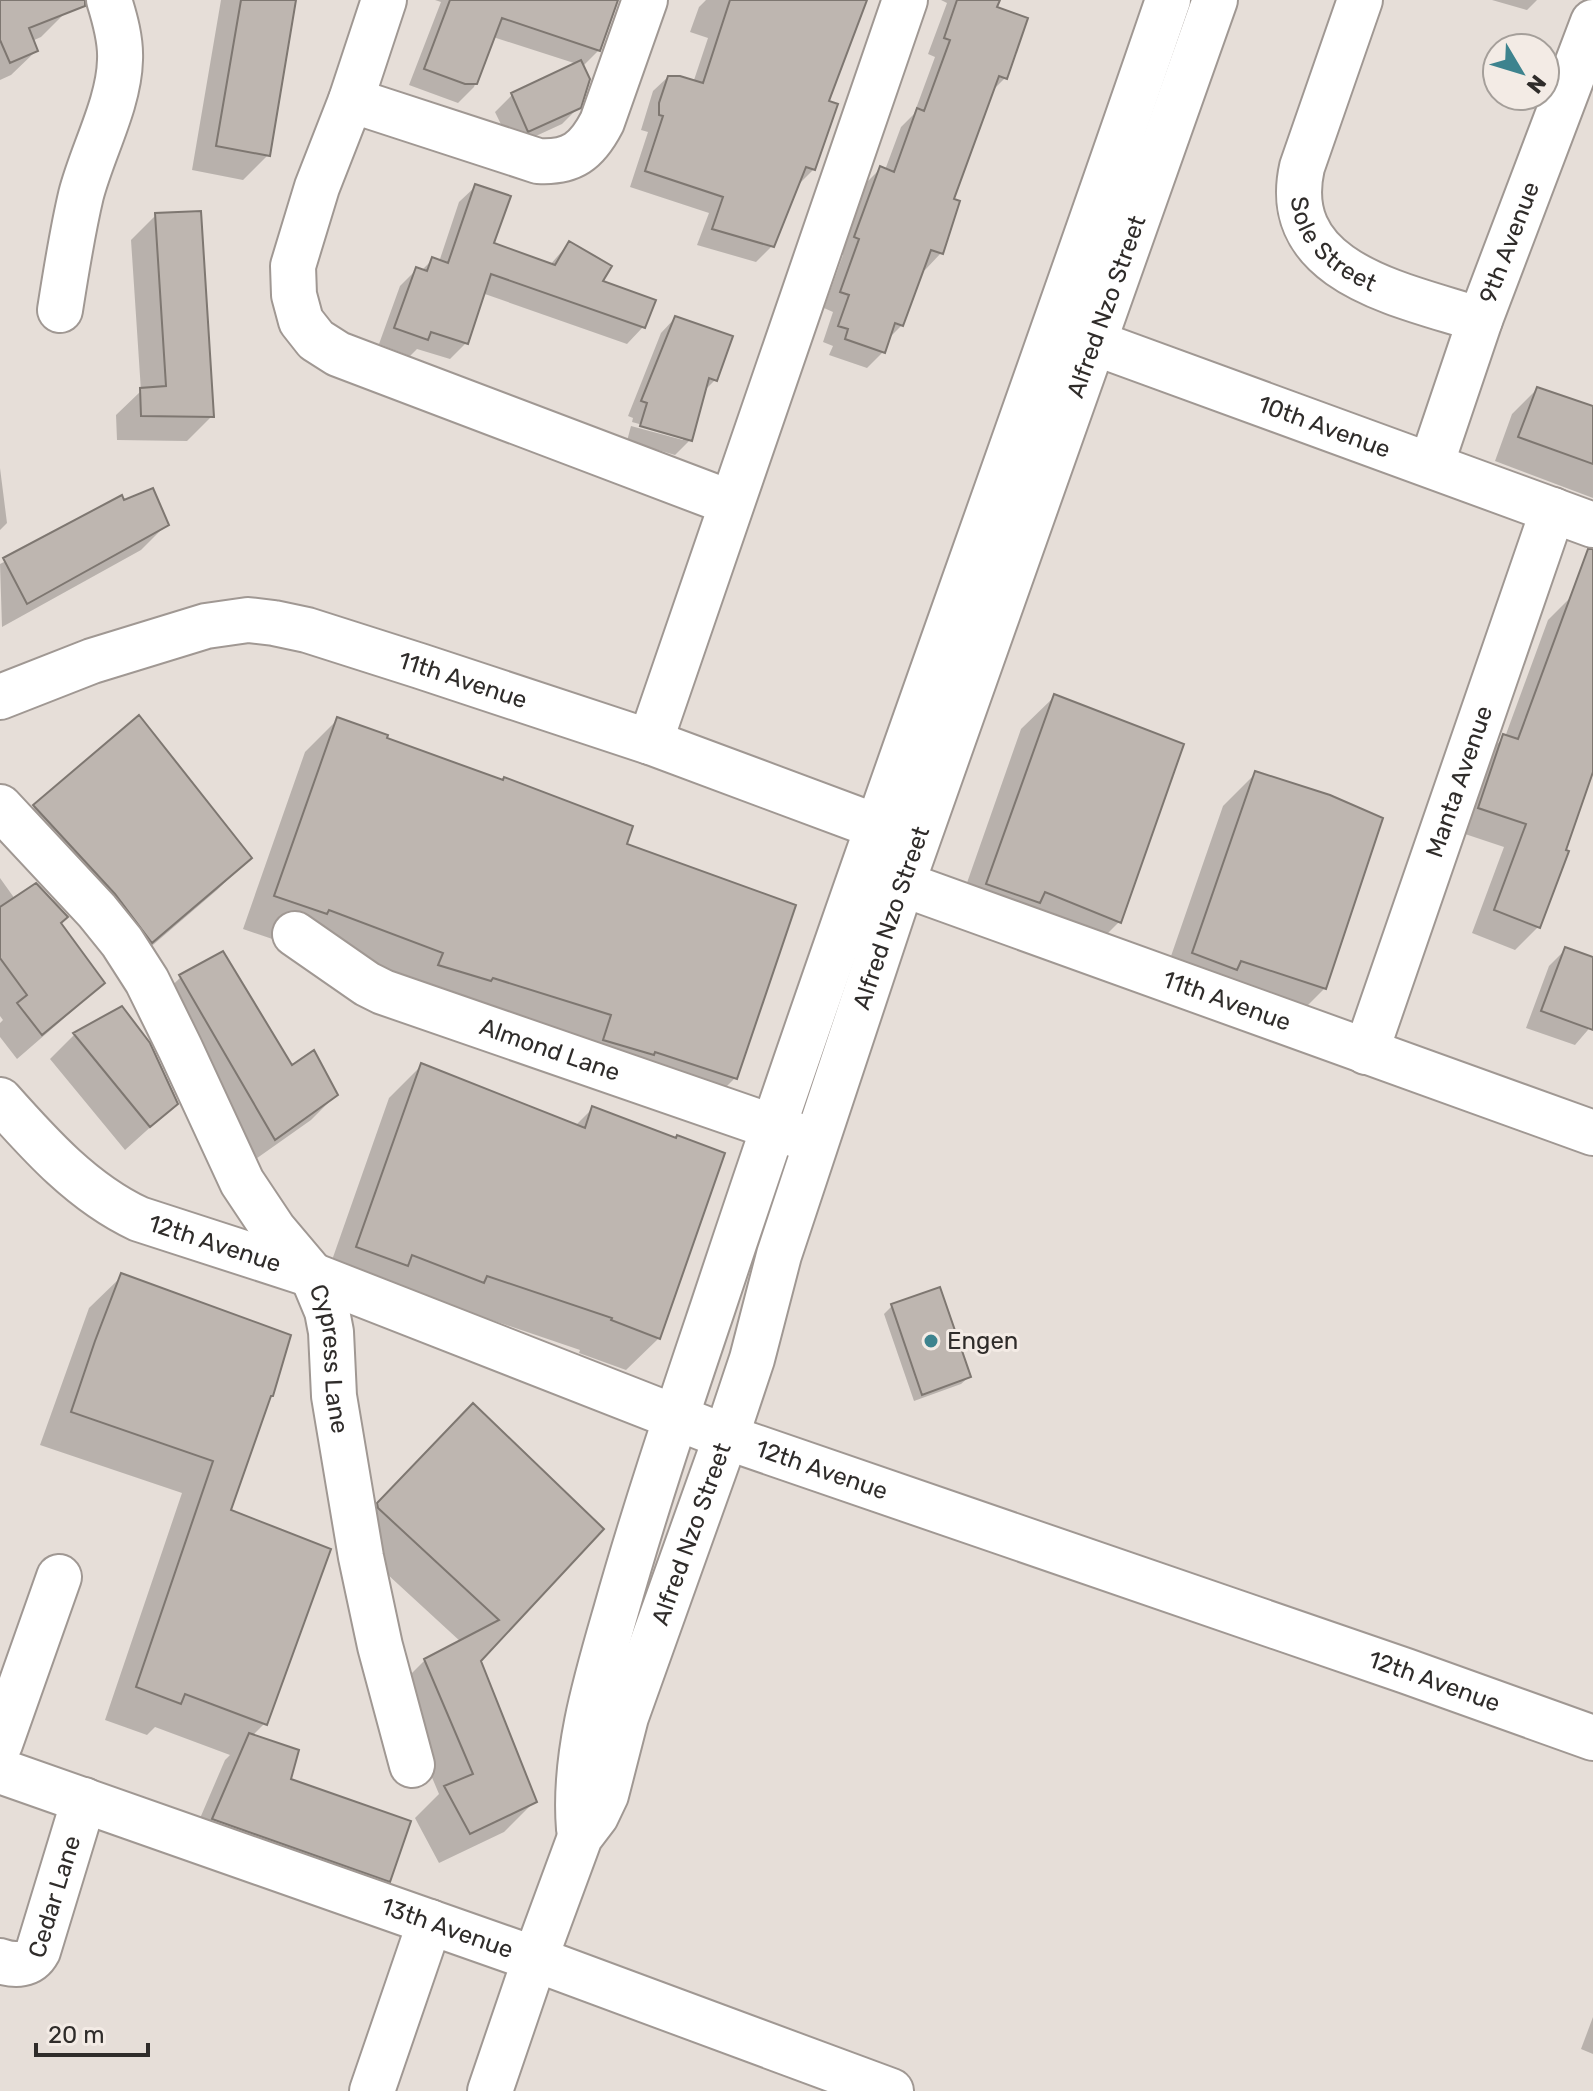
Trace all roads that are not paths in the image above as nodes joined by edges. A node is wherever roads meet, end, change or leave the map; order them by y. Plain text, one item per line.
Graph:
1 (109, 0) edge
2 (384, 0) edge
3 (645, 0) edge
4 (905, 0) edge
5 (1168, 0) edge
6 (1215, 0) edge
7 (1360, 0) edge
8 (1593, 22) edge
9 (351, 100) junction
10 (60, 310) dead end
11 (1480, 320) junction
12 (1075, 336) junction
13 (1431, 465) junction
14 (731, 503) junction
15 (1573, 518) edge
16 (0, 697) edge
17 (650, 742) junction
18 (0, 807) edge
19 (877, 828) junction
20 (918, 841) junction
21 (862, 869) junction
22 (902, 884) junction
23 (295, 934) dead end
24 (1366, 1052) junction
25 (0, 1100) edge
26 (773, 1128) junction
27 (1593, 1133) edge
28 (816, 1142) junction
29 (312, 1275) junction
30 (676, 1416) junction
31 (726, 1437) junction
32 (59, 1577) dead end
33 (1593, 1738) edge
34 (0, 1744) edge
35 (412, 1765) dead end
36 (0, 1771) edge
37 (84, 1800) junction
38 (580, 1837) junction
39 (430, 1922) junction
40 (535, 1959) junction
41 (0, 1961) edge
42 (372, 2091) edge
43 (490, 2091) edge
44 (891, 2091) edge

1 - 10 street
2 - 9 street
3 - 9 street
4 - 14 street
5 - 12 street, Alfred Nzo Street
6 - 12 street, Alfred Nzo Street
7 - 11 street, Sole Street
8 - 11 street, 9th Avenue
9 - 14 street
11 - 13 street, 9th Avenue
12 - 13 street, 10th Avenue
12 - 19 street, Alfred Nzo Street
12 - 20 street, Alfred Nzo Street
13 - 15 street, 10th Avenue
14 - 17 street
15 - 24 street, Manta Avenue
16 - 17 street, 11th Avenue
17 - 19 street, 11th Avenue
18 - 29 street, Cypress Lane
19 - 20 street, 11th Avenue
19 - 21 street, Alfred Nzo Street
20 - 22 street, Alfred Nzo Street
21 - 22 street, 11th Avenue
21 - 26 street, Alfred Nzo Street
22 - 24 street, 11th Avenue
22 - 28 street, Alfred Nzo Street
23 - 26 street, Almond Lane
24 - 27 street, 11th Avenue
25 - 29 street, 12th Avenue
26 - 28 street, Almond Lane
26 - 30 street, Alfred Nzo Street
28 - 31 street, Alfred Nzo Street
29 - 30 street, 12th Avenue
29 - 35 street, Cypress Lane
30 - 31 street, 12th Avenue
30 - 38 street, Alfred Nzo Street
31 - 33 street, 12th Avenue
31 - 38 street, Alfred Nzo Street
32 - 34 street
36 - 37 street, 13th Avenue
37 - 39 street, 13th Avenue
37 - 41 street, Cedar Lane
38 - 40 street, Alfred Nzo Street
39 - 40 street, 13th Avenue
39 - 42 street
40 - 43 street, Alfred Nzo Street
40 - 44 street, 13th Avenue

